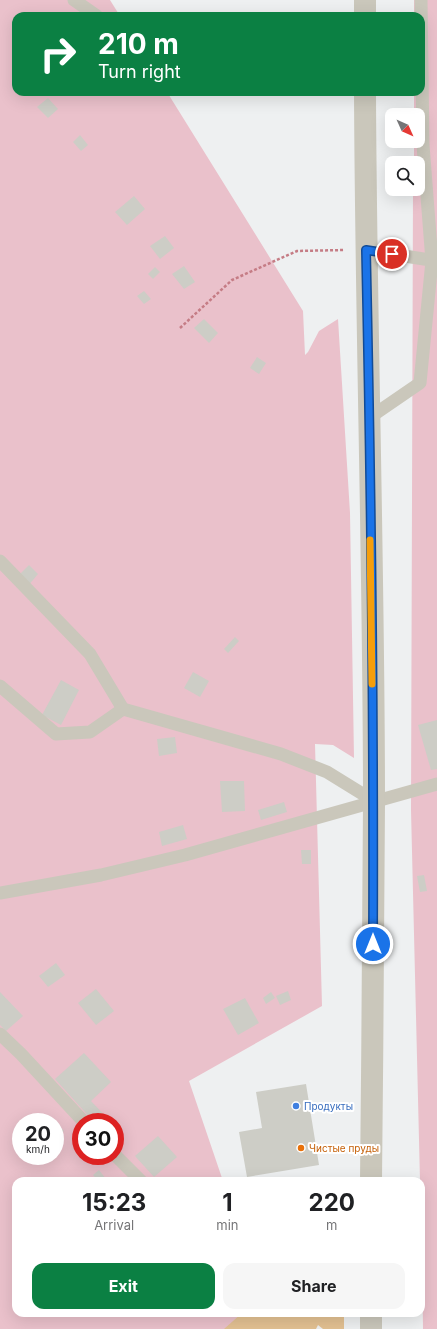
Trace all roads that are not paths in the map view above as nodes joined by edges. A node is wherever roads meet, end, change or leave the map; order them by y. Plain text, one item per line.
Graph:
1 (74, 0) edge
2 (365, 0) edge
3 (421, 0) edge
4 (91, 12) edge
5 (365, 12) edge
6 (421, 12) edge
7 (365, 96) edge
8 (422, 96) edge
9 (366, 250) junction
10 (434, 261) edge
11 (369, 418) junction
12 (0, 561) edge
13 (0, 686) edge
14 (123, 709) junction
15 (437, 784) edge
16 (374, 801) junction
17 (0, 893) edge
18 (0, 1034) edge
19 (76, 1113) edge
20 (124, 1165) edge
21 (136, 1177) edge
22 (371, 1177) edge
23 (371, 1317) edge
24 (371, 1329) edge

1 - 4 lane
2 - 5 street
3 - 6 lane
7 - 9 street
8 - 10 lane
9 - 10 lane
9 - 11 street
10 - 11 lane
11 - 16 street
12 - 14 lane
13 - 14 lane
14 - 16 lane
15 - 16 lane
16 - 17 lane
16 - 22 street
18 - 19 lane
20 - 21 lane
23 - 24 street

